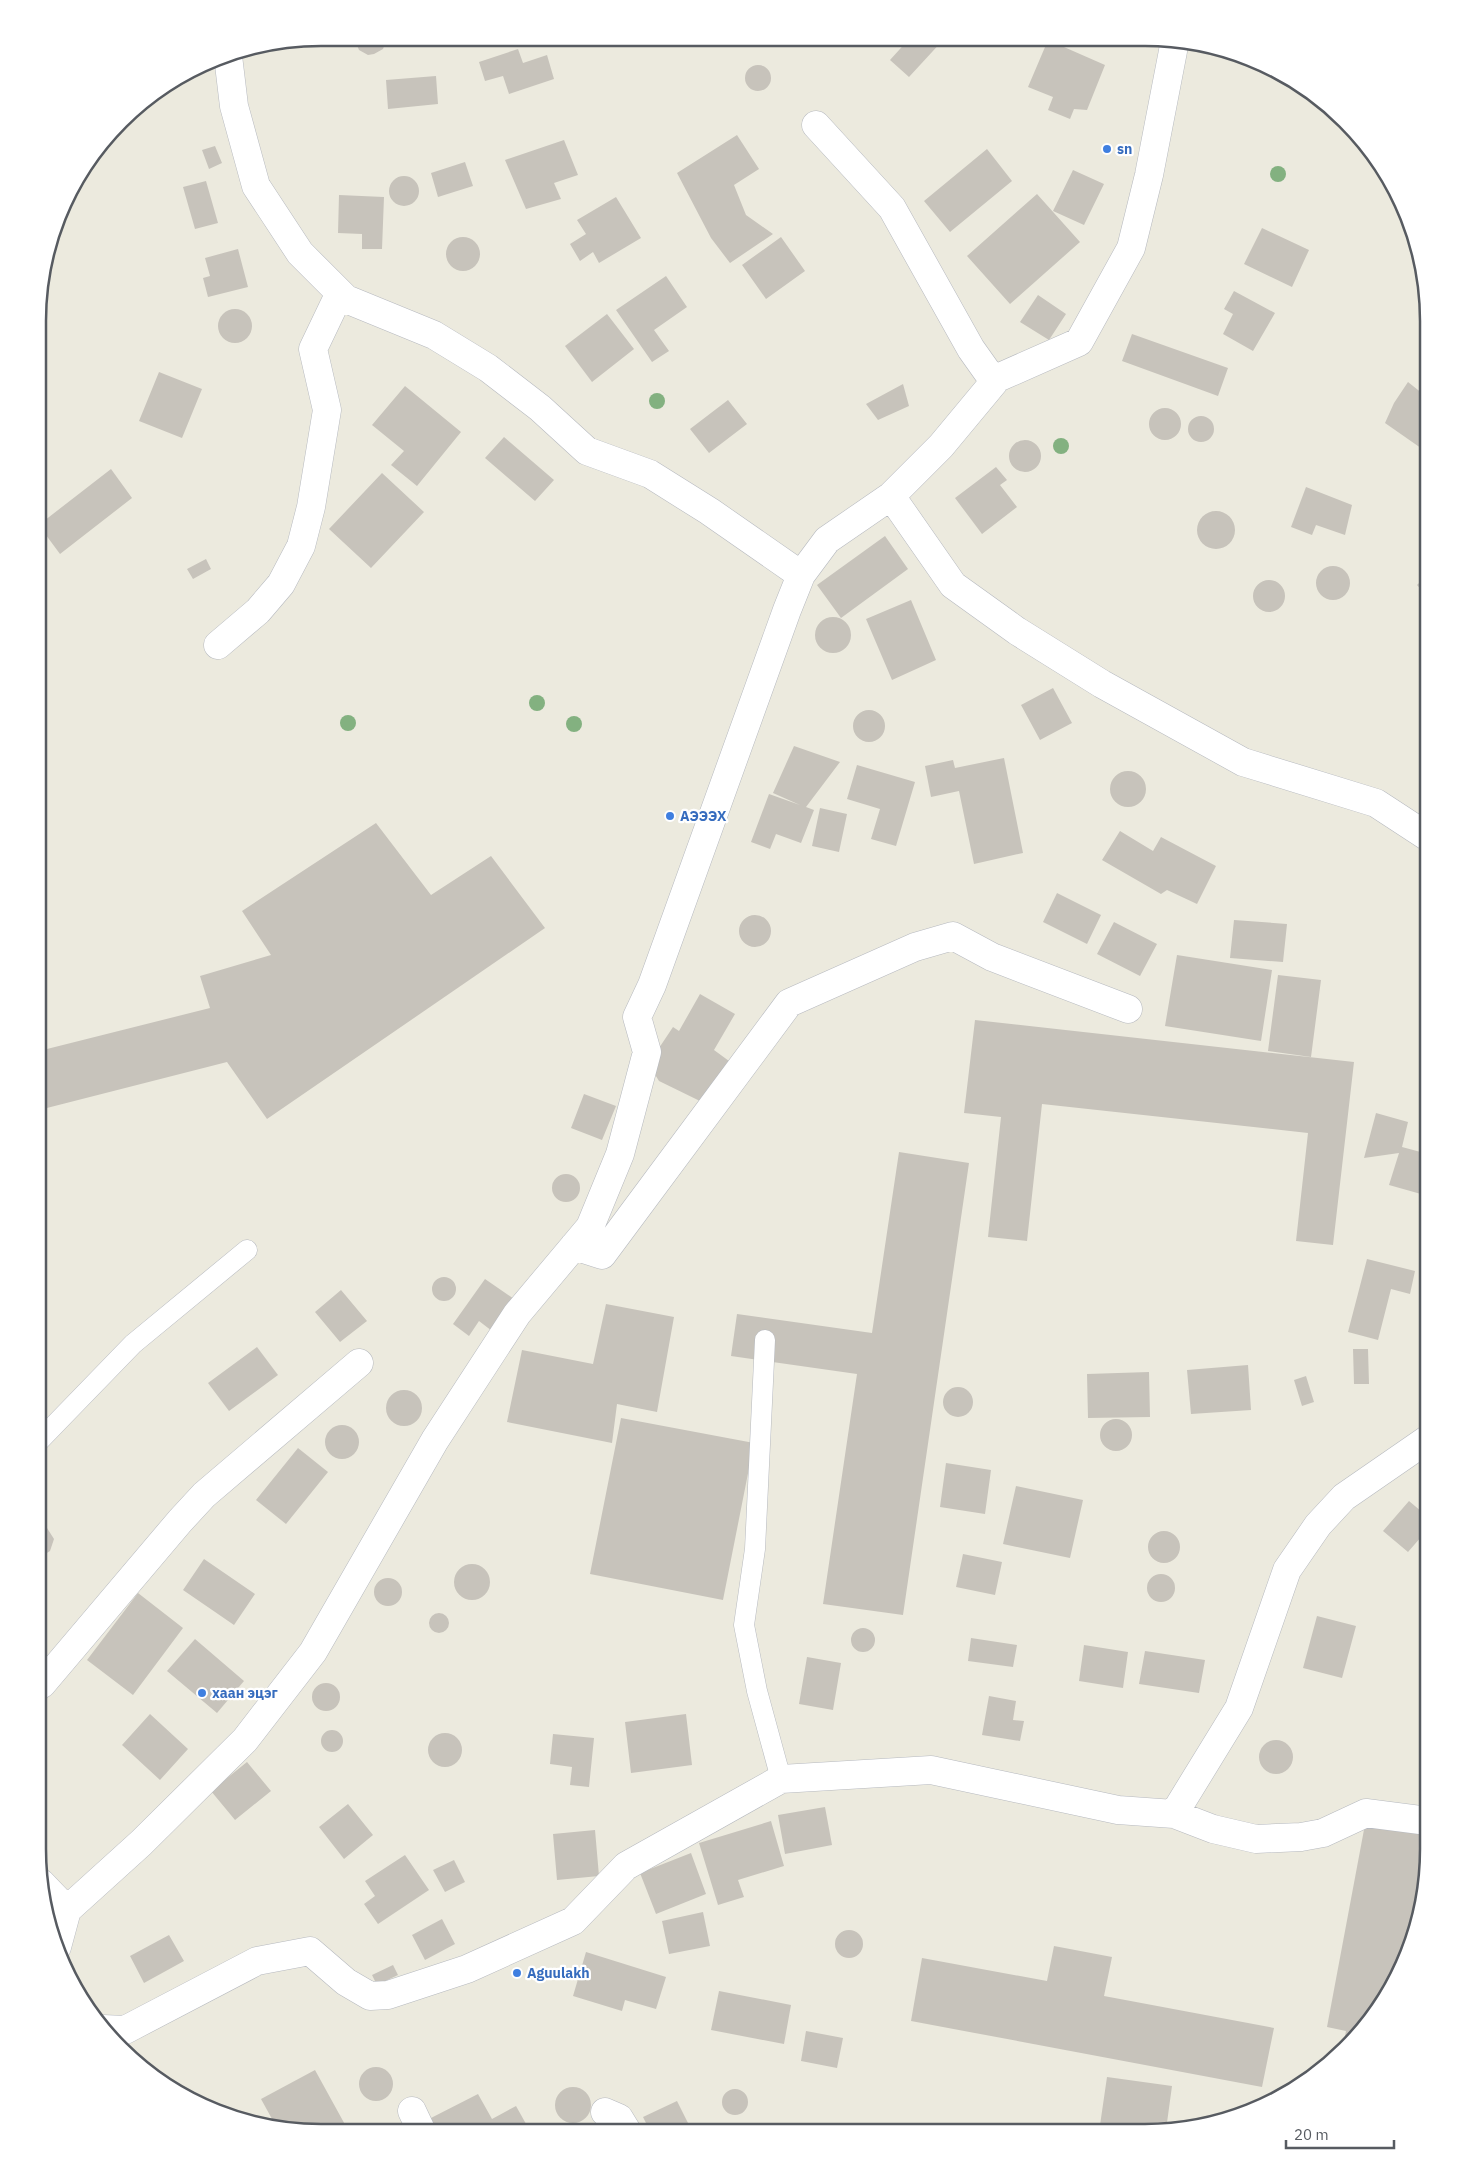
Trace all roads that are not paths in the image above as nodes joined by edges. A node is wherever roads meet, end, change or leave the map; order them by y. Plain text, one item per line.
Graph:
1 (1174, 48) edge
2 (229, 62) edge
3 (816, 125) dead end
4 (346, 299) junction
5 (994, 380) junction
6 (890, 496) junction
7 (801, 575) junction
8 (218, 645) dead end
9 (1420, 832) edge
10 (1128, 1009) dead end
11 (574, 1246) junction
12 (247, 1250) dead end
13 (765, 1340) dead end
14 (359, 1362) dead end
15 (46, 1434) edge
16 (1420, 1445) edge
17 (46, 1679) edge
18 (781, 1779) junction
19 (1174, 1814) junction
20 (1420, 1820) edge
21 (50, 1893) edge
22 (67, 1910) junction
23 (60, 1935) edge
24 (114, 2029) edge
25 (605, 2112) dead end
26 (623, 2124) edge

1 - 5 street
2 - 4 street
3 - 5 street
4 - 7 street
4 - 8 street
5 - 6 street
6 - 7 street
6 - 9 street
7 - 11 street
10 - 11 street
11 - 22 street
12 - 15 lane
13 - 18 lane
14 - 17 street
16 - 19 street
18 - 19 street
18 - 24 street
19 - 20 street
21 - 22 street
22 - 23 street
25 - 26 street

